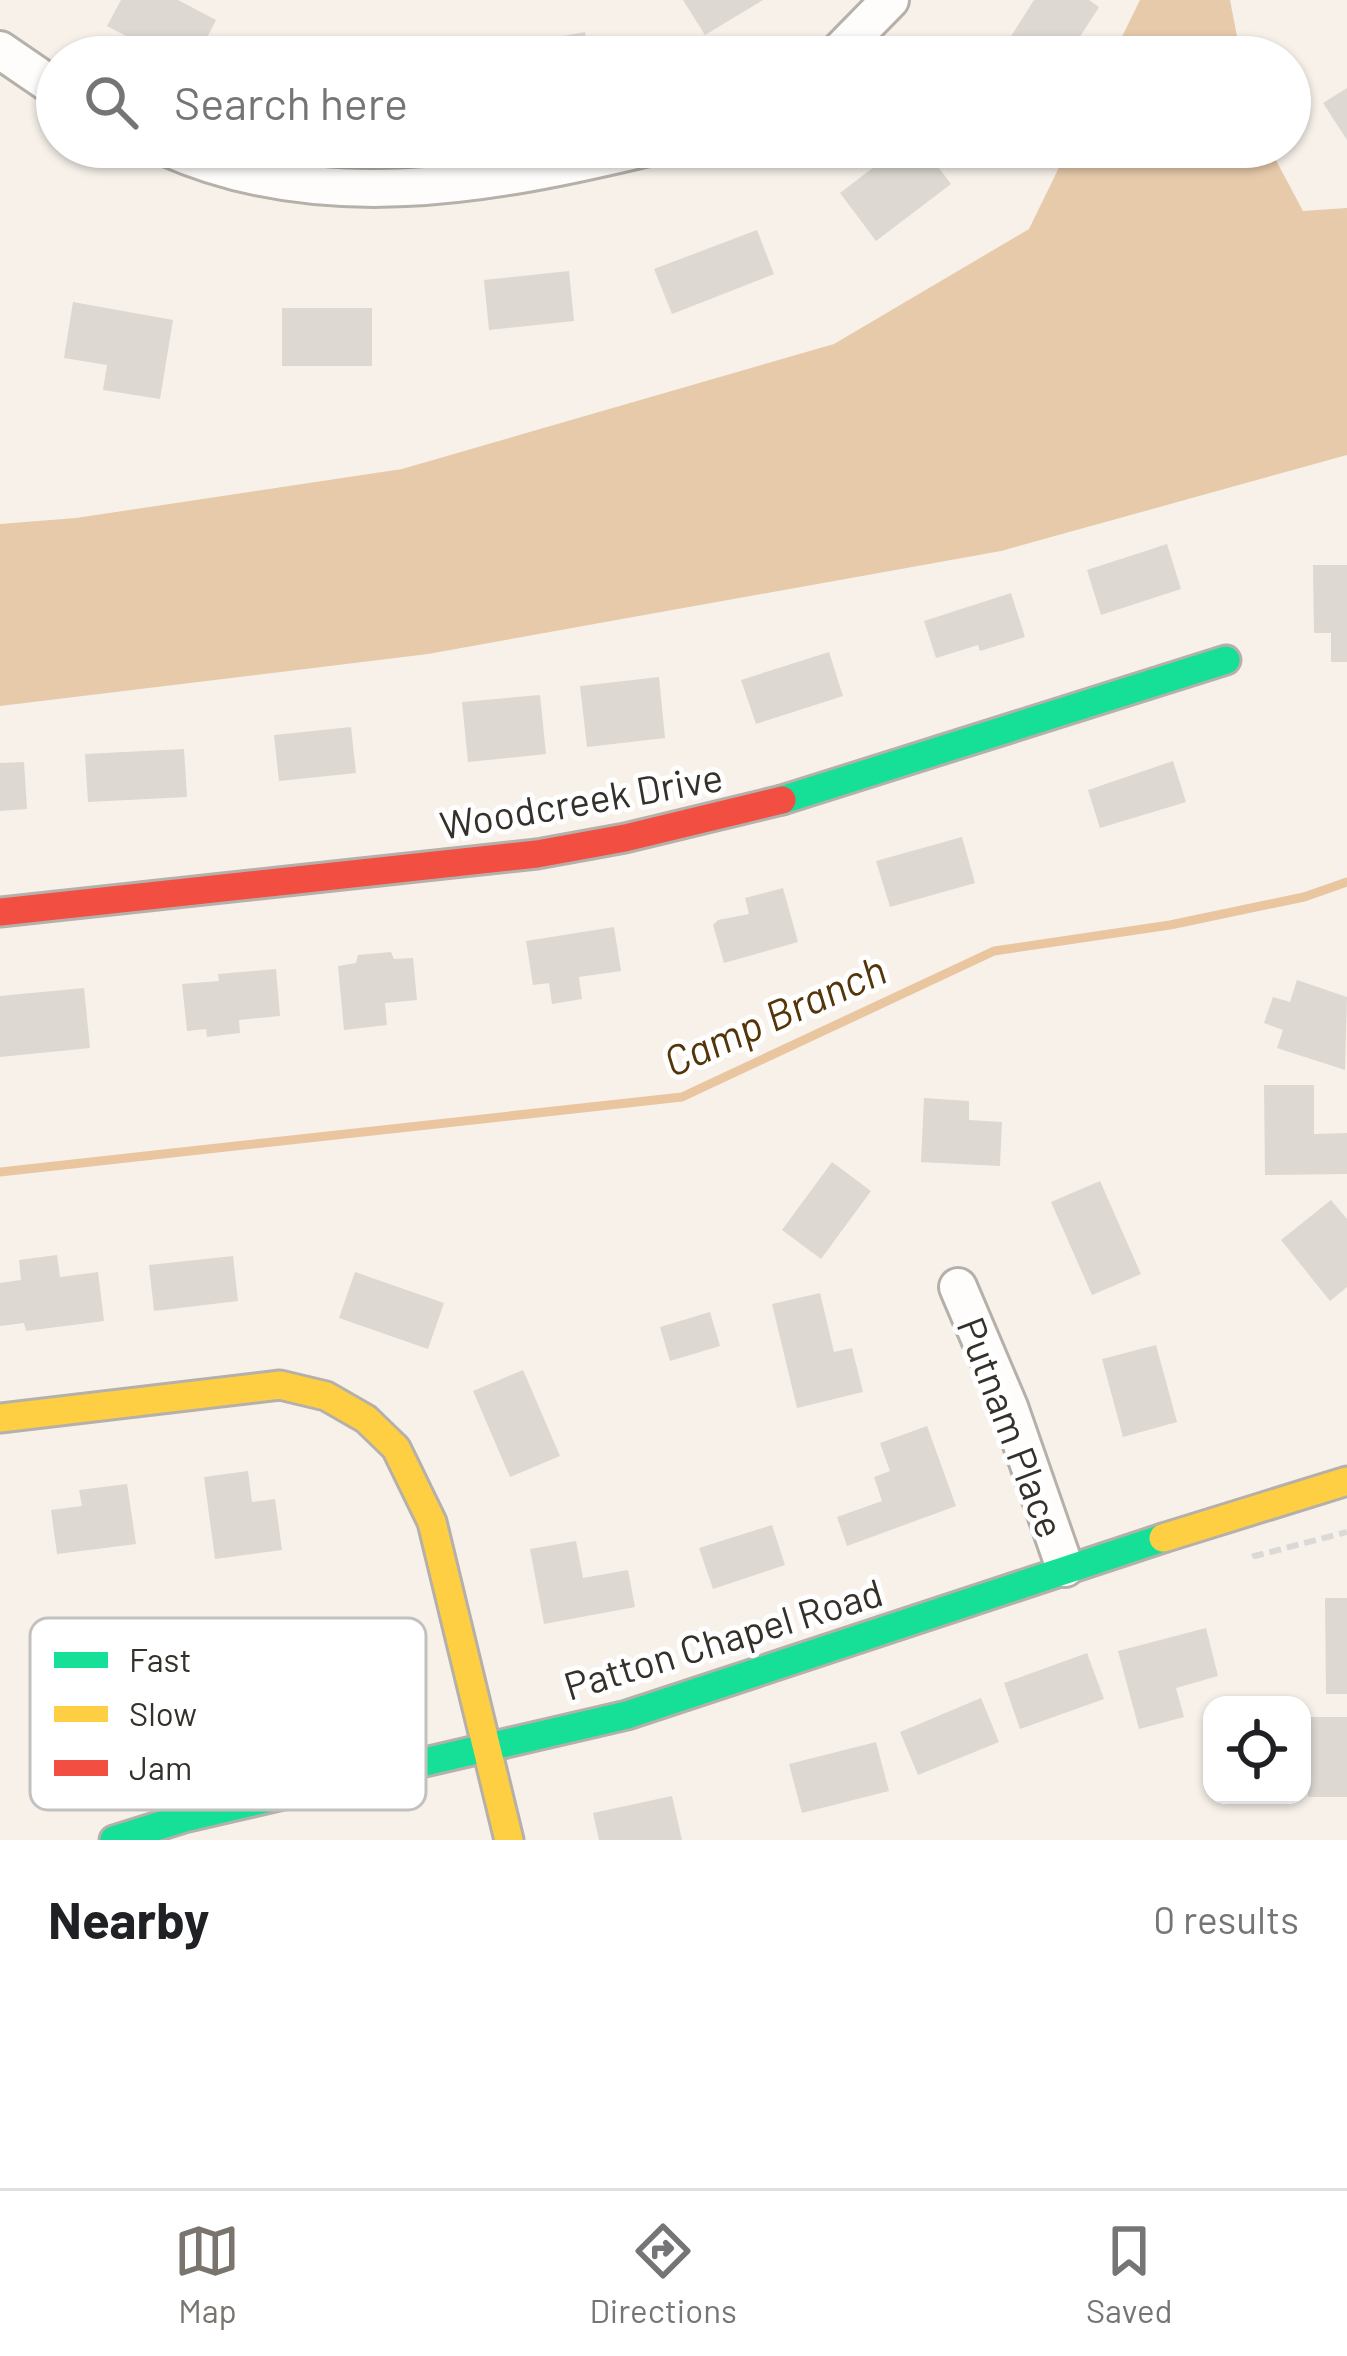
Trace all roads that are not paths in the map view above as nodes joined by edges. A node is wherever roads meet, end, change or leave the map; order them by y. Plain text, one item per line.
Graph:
1 (890, 0) edge
2 (855, 36) edge
3 (0, 50) edge
4 (36, 74) edge
5 (232, 168) edge
6 (541, 168) edge
7 (1226, 660) dead end
8 (0, 912) edge
9 (958, 1287) dead end
10 (0, 1418) edge
11 (1347, 1481) edge
12 (1065, 1568) junction
13 (488, 1747) junction
14 (426, 1761) edge
15 (218, 1810) edge
16 (114, 1840) edge
17 (509, 1840) edge

1 - 2 street
3 - 4 street
5 - 6 street
7 - 8 street, Woodcreek Drive
9 - 12 street, Putnam Place
10 - 13 street
11 - 12 street, Patton Chapel Road
12 - 13 street, Patton Chapel Road
13 - 14 street, Patton Chapel Road
13 - 17 street
15 - 16 street, Patton Chapel Road

